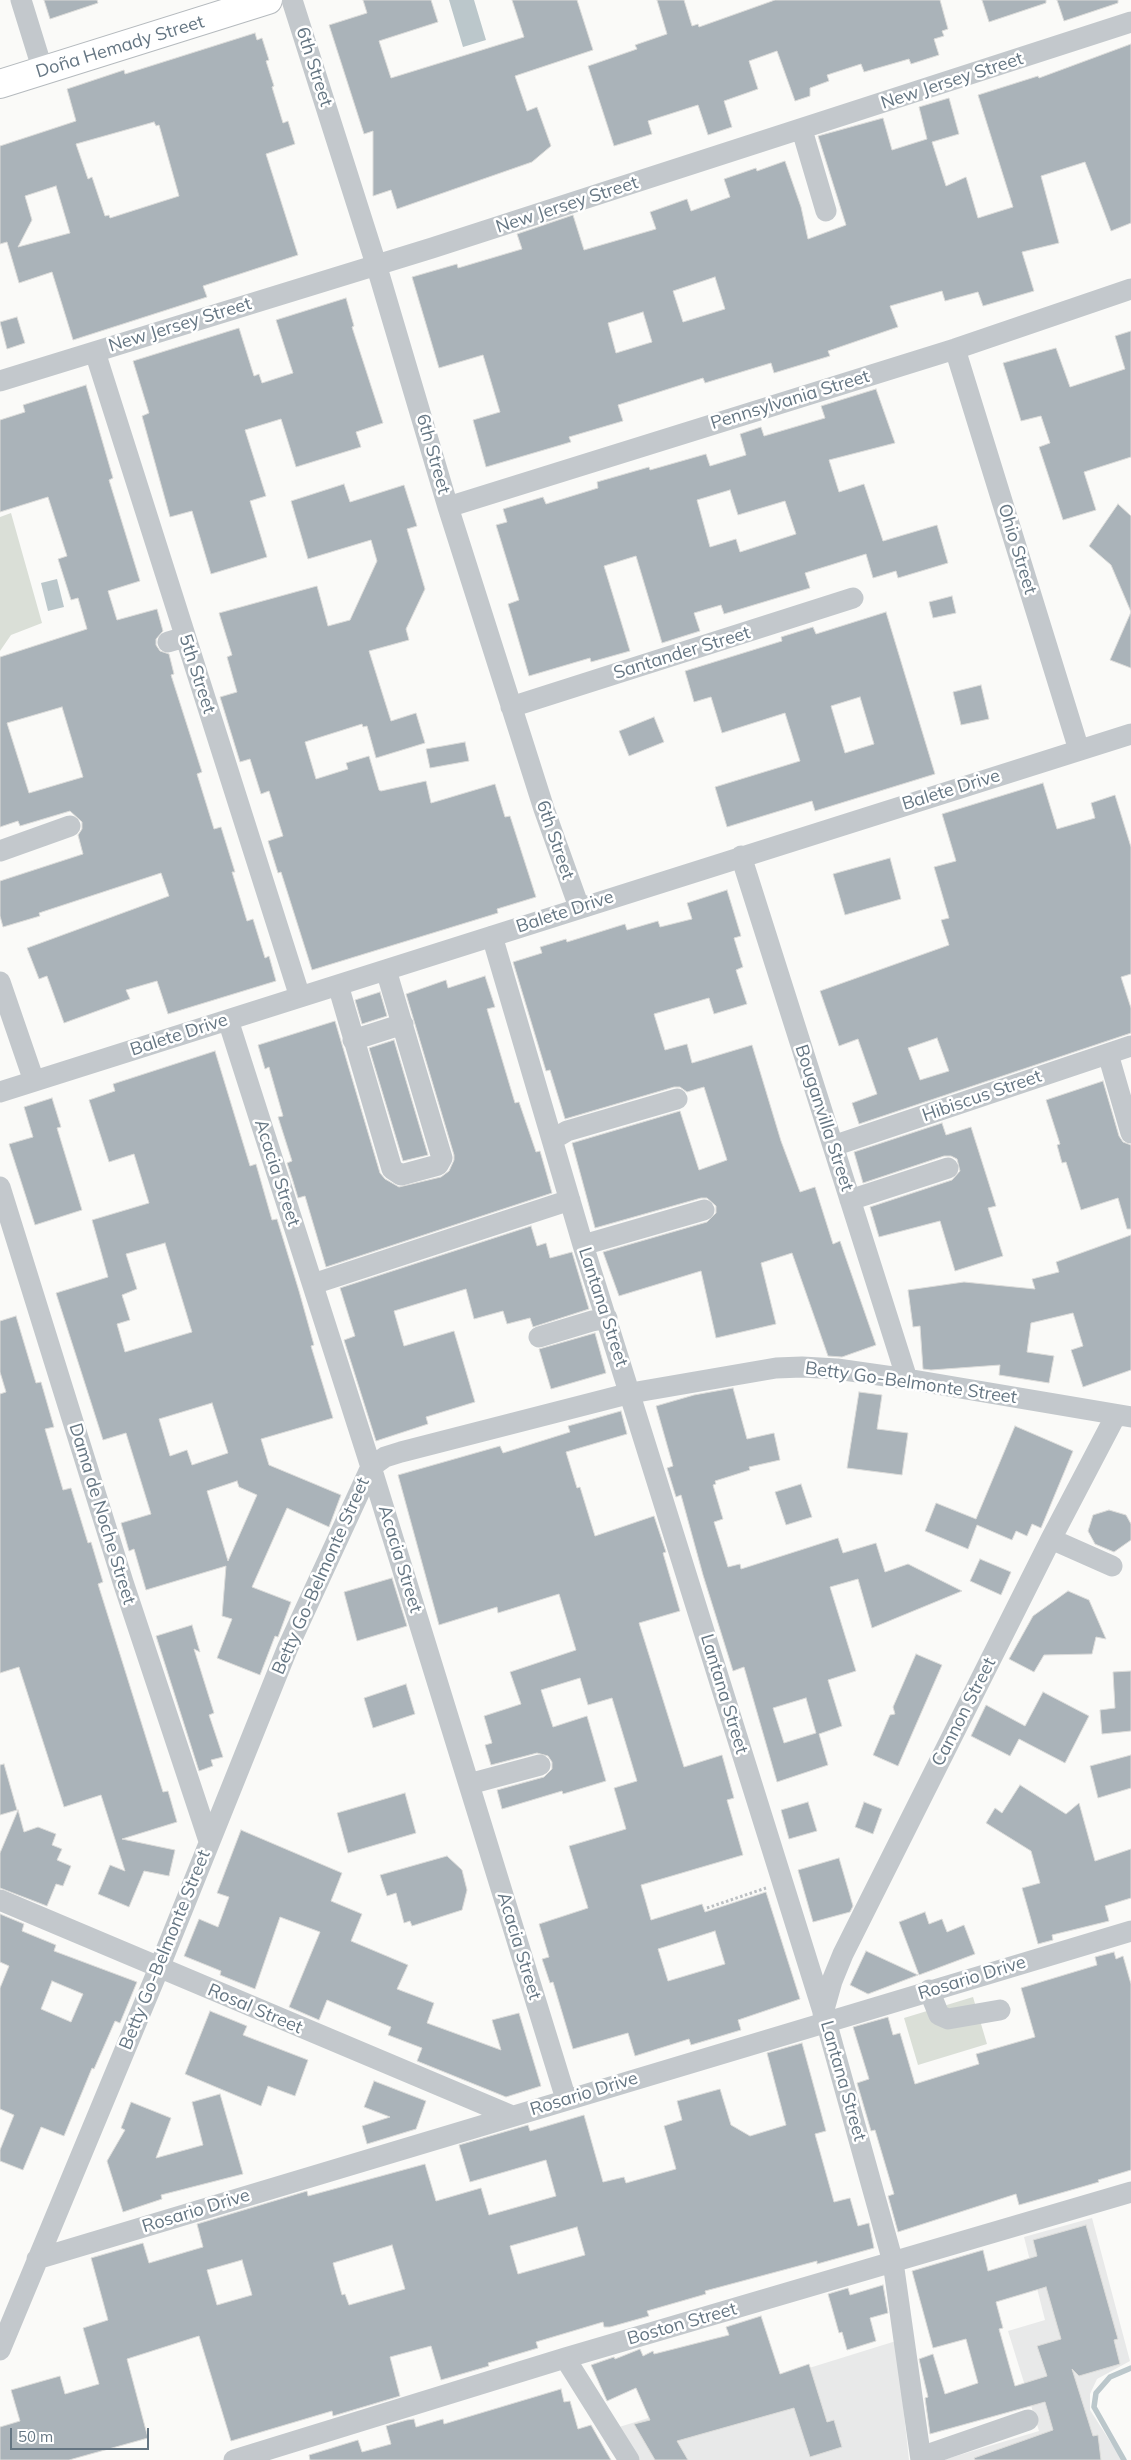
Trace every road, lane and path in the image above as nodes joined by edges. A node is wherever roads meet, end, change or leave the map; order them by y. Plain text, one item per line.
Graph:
1 (21, 0) edge
2 (268, 0) edge
3 (292, 0) edge
4 (1131, 22) edge
5 (43, 70) junction
6 (0, 84) edge
7 (802, 130) junction
8 (826, 211) dead end
9 (376, 264) junction
10 (1131, 289) edge
11 (955, 349) junction
12 (95, 352) junction
13 (0, 381) edge
14 (448, 507) junction
15 (853, 598) dead end
16 (511, 707) junction
17 (1131, 734) edge
18 (1079, 750) junction
19 (70, 826) dead end
20 (0, 851) edge
21 (742, 856) junction
22 (579, 907) junction
23 (492, 936) junction
24 (386, 970) junction
25 (0, 982) edge
26 (338, 985) junction
27 (300, 997) junction
28 (228, 1020) junction
29 (403, 1024) junction
30 (353, 1040) junction
31 (1131, 1046) edge
32 (1108, 1054) junction
33 (34, 1081) junction
34 (0, 1092) edge
35 (677, 1099) dead end
36 (1131, 1133) edge
37 (552, 1140) junction
38 (833, 1146) junction
39 (948, 1168) dead end
40 (0, 1186) edge
41 (570, 1200) junction
42 (850, 1200) junction
43 (704, 1210) dead end
44 (583, 1245) junction
45 (313, 1284) junction
46 (607, 1318) junction
47 (539, 1337) dead end
48 (907, 1379) junction
49 (630, 1393) junction
50 (1123, 1416) edge
51 (371, 1467) junction
52 (1051, 1539) junction
53 (1112, 1566) dead end
54 (540, 1765) dead end
55 (469, 1784) junction
56 (209, 1841) junction
57 (783, 1883) junction
58 (0, 1900) edge
59 (707, 1908) dead end
60 (1131, 1931) edge
61 (158, 1968) junction
62 (929, 1990) junction
63 (1000, 2010) dead end
64 (825, 2017) junction
65 (566, 2099) junction
66 (512, 2116) junction
67 (1131, 2192) edge
68 (37, 2259) junction
69 (893, 2262) junction
70 (0, 2350) edge
71 (565, 2358) junction
72 (1028, 2420) dead end
73 (921, 2458) edge
74 (234, 2460) edge
75 (629, 2460) edge

1 - 5 street
2 - 5 main road, Doña Hemady Street
3 - 9 street, 6th Street
4 - 7 street, New Jersey Street
5 - 6 main road, Doña Hemady Street
7 - 8 street
7 - 9 street, New Jersey Street
9 - 12 street, New Jersey Street
9 - 14 street, 6th Street
10 - 11 street, Pennsylvania Street
11 - 14 street, Pennsylvania Street
11 - 18 street, Ohio Street
12 - 13 street, New Jersey Street
12 - 27 street, 5th Street
14 - 16 street, 6th Street
15 - 16 street, Santander Street
16 - 22 street, 6th Street
17 - 18 street, Balete Drive
18 - 21 street, Balete Drive
19 - 20 street
21 - 22 street, Balete Drive
21 - 38 street, Bouganvilla Street
22 - 23 street, Balete Drive
23 - 24 street, Balete Drive
23 - 37 street, Lantana Street
24 - 26 street, Balete Drive
24 - 29 street
25 - 33 street
26 - 27 street, Balete Drive
26 - 30 street
27 - 28 street, Balete Drive
28 - 33 street, Balete Drive
28 - 45 street, Acacia Street
29 - 30 street
29 - 30 street
31 - 32 street, Hibiscus Street
32 - 36 street
32 - 38 street, Hibiscus Street
33 - 34 street, Balete Drive
35 - 37 street
37 - 41 street, Lantana Street
38 - 42 street, Bouganvilla Street
39 - 42 street
40 - 56 street, Dama de Noche Street
41 - 44 street, Lantana Street
41 - 45 street
42 - 48 street, Bouganvilla Street
43 - 44 street
44 - 46 street, Lantana Street
45 - 51 street, Acacia Street
46 - 47 street
46 - 49 street, Lantana Street
48 - 49 street, Betty Go-Belmonte Street
48 - 50 street, Betty Go-Belmonte Street
49 - 51 street, Betty Go-Belmonte Street
49 - 57 street, Lantana Street
50 - 52 street, Cannon Street
51 - 55 street, Acacia Street
51 - 56 street, Betty Go-Belmonte Street
52 - 53 street
52 - 64 street, Cannon Street
54 - 55 street
55 - 65 street, Acacia Street
56 - 61 street, Betty Go-Belmonte Street
57 - 59 path
57 - 64 street, Lantana Street
58 - 61 street, Rosal Street
60 - 62 street, Rosario Drive
61 - 66 street, Rosal Street
61 - 68 street, Betty Go-Belmonte Street
62 - 63 street
62 - 64 street, Rosario Drive
64 - 65 street, Rosario Drive
64 - 69 street, Lantana Street
65 - 66 street, Rosario Drive
66 - 68 street, Rosario Drive
67 - 69 street, Boston Street
68 - 70 street, Betty Go-Belmonte Street
69 - 71 street, Boston Street
69 - 73 street, Lantana Street
71 - 74 street, Boston Street
71 - 75 street
72 - 73 street

